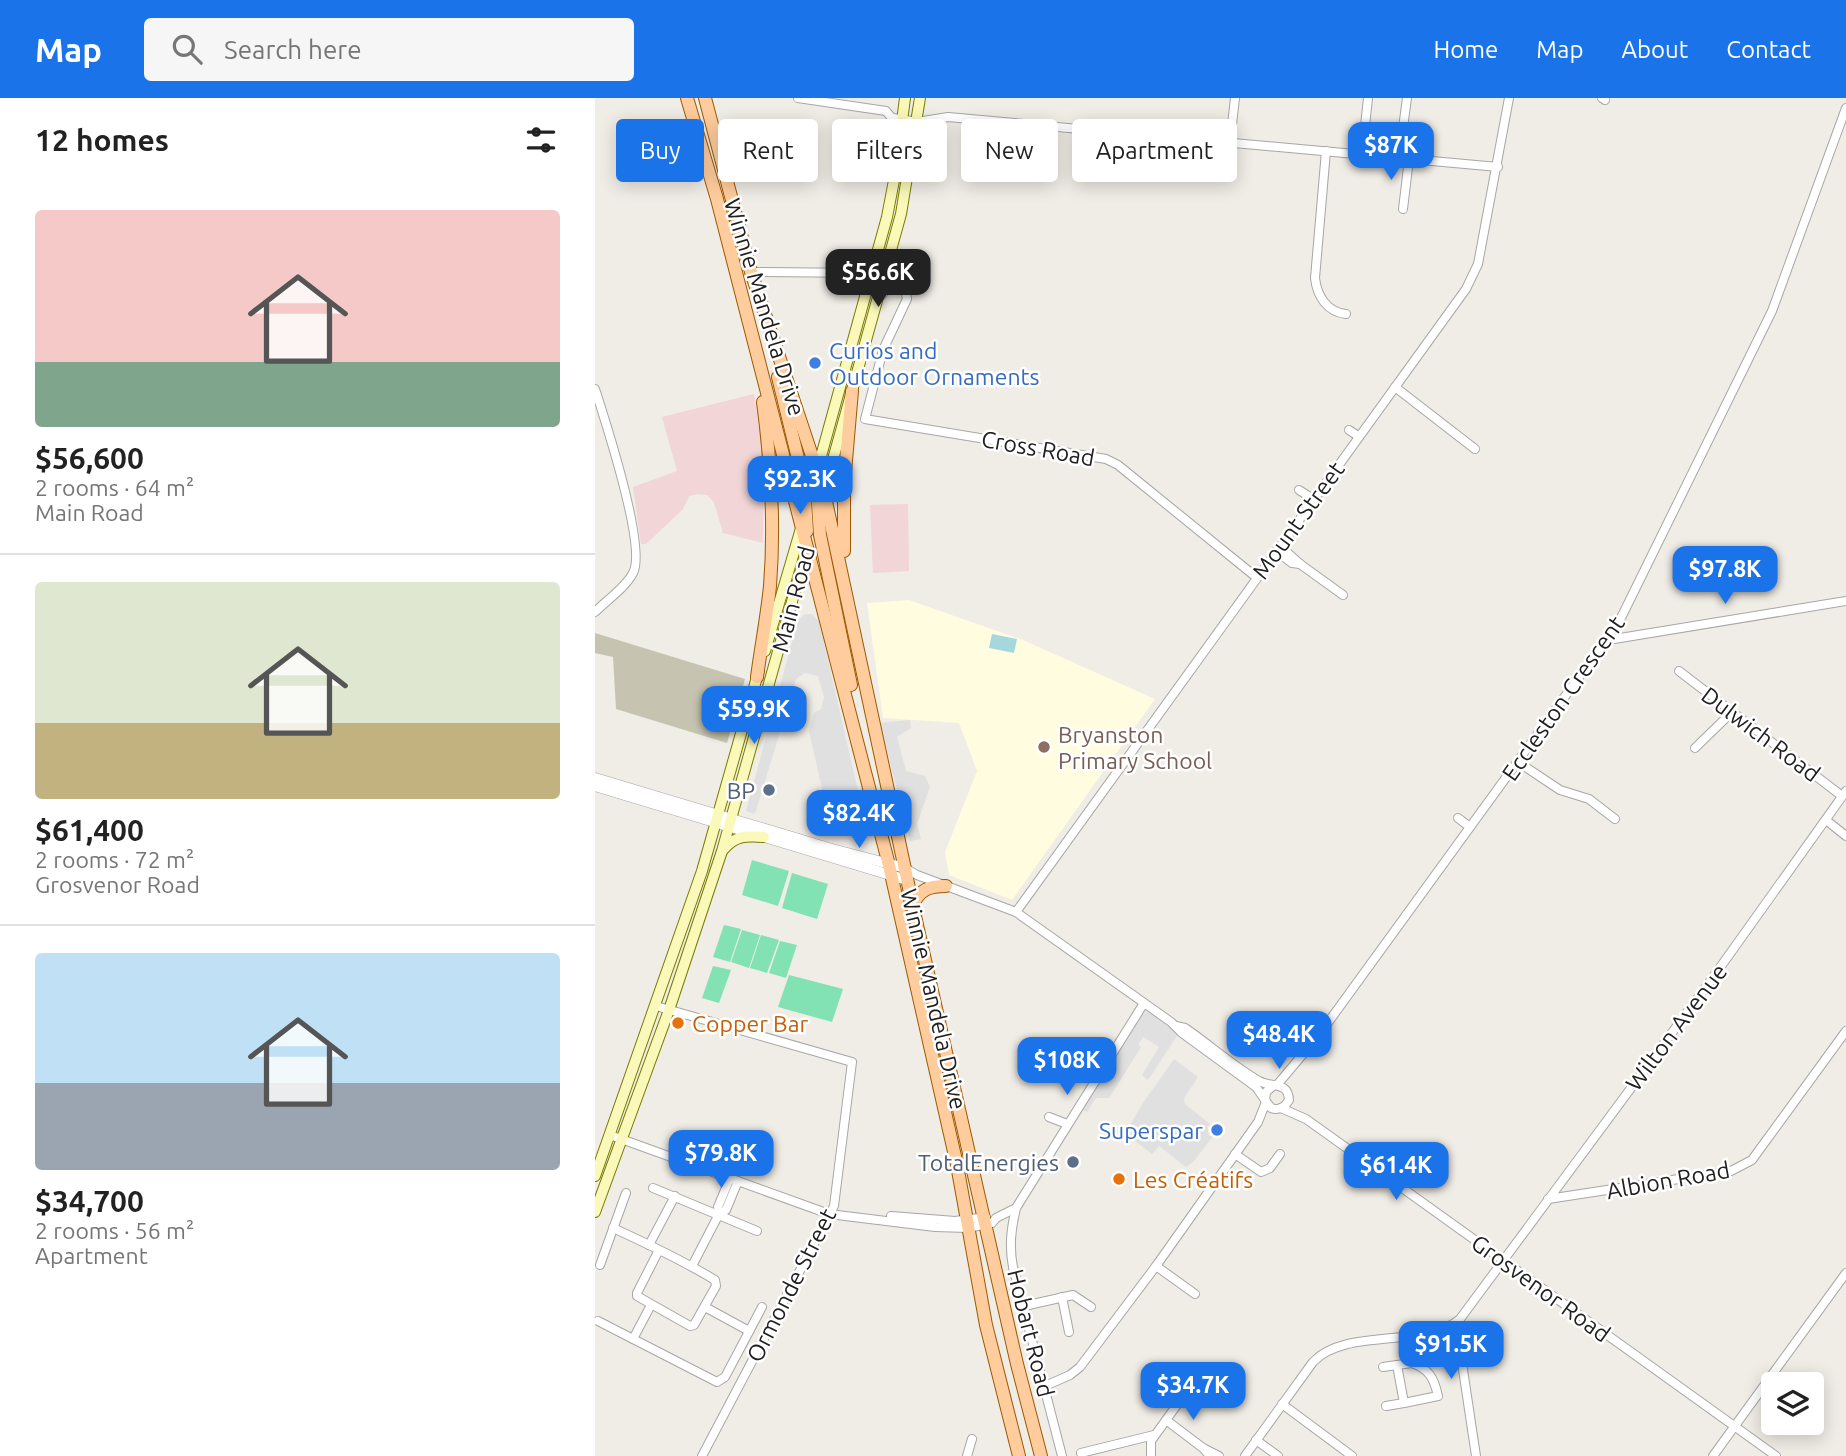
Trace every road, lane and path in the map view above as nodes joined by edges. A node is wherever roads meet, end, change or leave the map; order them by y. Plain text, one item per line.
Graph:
1 (687, 98) edge
2 (695, 98) edge
3 (705, 98) edge
4 (801, 98) edge
5 (905, 98) edge
6 (920, 98) edge
7 (1235, 98) edge
8 (1368, 98) edge
9 (1407, 98) edge
10 (1510, 98) edge
11 (1846, 108) edge
12 (897, 119) joint
13 (917, 119) edge
14 (936, 119) edge
15 (1233, 119) edge
16 (1072, 128) edge
17 (1237, 143) edge
18 (1326, 151) junction
19 (1362, 154) junction
20 (1399, 158) junction
21 (1409, 159) junction
22 (1498, 167) junction
23 (893, 182) edge
24 (907, 182) edge
25 (717, 199) junction
26 (1403, 209) dead end
27 (751, 272) junction
28 (872, 273) junction
29 (884, 275) junction
30 (901, 282) junction
31 (878, 299) junction
32 (1346, 314) dead end
33 (766, 319) junction
34 (758, 357) junction
35 (1395, 387) junction
36 (595, 389) edge
37 (852, 391) junction
38 (1349, 430) dead end
39 (1359, 436) junction
40 (1475, 449) dead end
41 (817, 472) junction
42 (1299, 489) dead end
43 (824, 492) junction
44 (1313, 499) junction
45 (812, 510) junction
46 (801, 528) junction
47 (807, 549) junction
48 (1278, 549) junction
49 (1256, 577) junction
50 (845, 585) junction
51 (1343, 595) dead end
52 (1846, 601) edge
53 (595, 611) edge
54 (1608, 640) junction
55 (1679, 671) dead end
56 (757, 677) junction
57 (1732, 712) junction
58 (1695, 748) dead end
59 (861, 751) junction
60 (1518, 762) junction
61 (595, 778) edge
62 (595, 786) edge
63 (1844, 794) edge
64 (717, 818) junction
65 (1458, 818) dead end
66 (1615, 819) dead end
67 (1826, 820) junction
68 (730, 822) junction
69 (1470, 827) junction
70 (1846, 836) edge
71 (764, 837) junction
72 (722, 851) junction
73 (890, 871) junction
74 (910, 874) junction
75 (946, 886) junction
76 (912, 906) junction
77 (1016, 912) junction
78 (1144, 1003) junction
79 (656, 1006) junction
80 (669, 1010) junction
81 (1176, 1026) junction
82 (1846, 1031) edge
83 (1100, 1044) dead end
84 (1112, 1051) junction
85 (1300, 1060) junction
86 (1275, 1085) junction
87 (1288, 1092) junction
88 (1265, 1101) junction
89 (1278, 1109) junction
90 (1049, 1117) dead end
91 (1306, 1119) junction
92 (1258, 1122) junction
93 (1067, 1124) junction
94 (610, 1135) junction
95 (622, 1140) junction
96 (1235, 1154) junction
97 (1280, 1154) dead end
98 (595, 1176) edge
99 (734, 1179) junction
100 (653, 1188) dead end
101 (626, 1193) dead end
102 (675, 1196) junction
103 (1548, 1199) junction
104 (1016, 1208) junction
105 (595, 1212) edge
106 (719, 1214) junction
107 (829, 1214) junction
108 (988, 1220) junction
109 (968, 1224) junction
110 (613, 1228) junction
111 (757, 1231) dead end
112 (649, 1245) junction
113 (659, 1250) junction
114 (1503, 1261) junction
115 (600, 1265) dead end
116 (692, 1266) junction
117 (1156, 1266) junction
118 (1846, 1273) edge
119 (1195, 1294) dead end
120 (1062, 1297) junction
121 (651, 1305) junction
122 (1024, 1306) junction
123 (705, 1307) junction
124 (762, 1307) dead end
125 (1091, 1307) dead end
126 (598, 1321) dead end
127 (1455, 1323) junction
128 (749, 1331) junction
129 (1069, 1332) dead end
130 (1407, 1335) junction
131 (633, 1339) junction
132 (1412, 1363) junction
133 (1397, 1366) junction
134 (1383, 1367) dead end
135 (1045, 1386) junction
136 (1184, 1395) dead end
137 (1404, 1403) junction
138 (1282, 1404) junction
139 (1386, 1405) dead end
140 (1166, 1420) junction
141 (1735, 1427) junction
142 (1154, 1435) junction
143 (972, 1439) dead end
144 (1256, 1440) junction
145 (1205, 1452) edge
146 (1081, 1453) dead end
147 (702, 1456) edge
148 (967, 1456) edge
149 (1019, 1456) edge
150 (1041, 1456) edge
151 (1062, 1456) edge
152 (1151, 1456) edge
153 (1219, 1456) edge
154 (1245, 1456) edge
155 (1278, 1456) edge
156 (1352, 1456) edge
157 (1476, 1456) edge
158 (1713, 1456) edge
159 (1776, 1456) edge

1 - 25 main road, Winnie Mandela Drive
2 - 25 main road
3 - 27 main road, Winnie Mandela Drive
4 - 12 street
5 - 12 main road
6 - 13 main road, Main Road
7 - 15 street
8 - 19 street
9 - 20 street
10 - 22 street, Mount Street
11 - 54 street, Eccleston Crescent
14 - 16 street
17 - 18 street
18 - 19 street
18 - 32 street
19 - 20 street
20 - 21 street
21 - 22 street
21 - 26 street
22 - 35 street, Mount Street
23 - 28 main road
24 - 29 main road, Main Road
25 - 34 main road, Winnie Mandela Drive
27 - 28 street
27 - 33 main road, Winnie Mandela Drive
28 - 29 street
28 - 41 main road
29 - 30 street
29 - 31 main road, Main Road
30 - 31 street
30 - 49 street, Cross Road
31 - 37 main road, Main Road
33 - 41 main road, Winnie Mandela Drive
33 - 45 main road
34 - 46 main road, Winnie Mandela Drive
34 - 56 main road
35 - 39 street, Mount Street
35 - 40 street
36 - 53 street
37 - 43 main road, Main Road
37 - 50 main road
38 - 39 street
39 - 44 street, Mount Street
41 - 43 main road, Winnie Mandela Drive
41 - 45 main road
42 - 44 street
43 - 45 main road, Main Road
43 - 50 main road, Winnie Mandela Drive
44 - 48 street, Mount Street
45 - 46 main road, Main Road
45 - 47 main road
45 - 59 main road
46 - 47 main road, Winnie Mandela Drive
46 - 56 main road, Main Road
47 - 59 main road, Winnie Mandela Drive
47 - 68 main road, Main Road
48 - 49 street, Mount Street
48 - 51 street
49 - 77 street, Mount Street
50 - 74 main road, Winnie Mandela Drive
52 - 54 street
54 - 60 street, Eccleston Crescent
55 - 57 street, Dulwich Road
56 - 64 main road, Main Road
57 - 58 street
57 - 63 street, Dulwich Road
59 - 73 main road, Winnie Mandela Drive
60 - 66 street
60 - 69 street, Eccleston Crescent
61 - 64 street
62 - 64 street
63 - 67 street, Wilton Avenue
64 - 68 street
64 - 79 main road, Main Road
65 - 69 street
67 - 70 street
67 - 103 street, Wilton Avenue
68 - 71 street
68 - 72 main road, Main Road
68 - 73 street
69 - 85 street, Eccleston Crescent
71 - 72 main road
71 - 73 street
72 - 80 main road, Main Road
73 - 74 street
73 - 109 main road, Winnie Mandela Drive
74 - 75 street
74 - 76 main road, Winnie Mandela Drive
75 - 76 main road
75 - 77 street
76 - 108 main road, Winnie Mandela Drive
77 - 78 street
78 - 81 street
78 - 84 street, Hobart Road
79 - 80 street
79 - 94 main road, Main Road
80 - 95 main road, Main Road
80 - 107 street, Ormonde Street
81 - 86 street
81 - 88 street
82 - 103 street, Albion Road
83 - 84 street
84 - 93 street, Hobart Road
85 - 86 street, Eccleston Crescent
85 - 87 street, Eccleston Crescent
86 - 87 street
86 - 88 street
87 - 89 street
87 - 91 street, Grosvenor Road
88 - 89 street
88 - 92 street
89 - 91 street, Grosvenor Road
89 - 92 street
90 - 93 street
91 - 114 street, Grosvenor Road
92 - 96 street
93 - 104 street, Hobart Road
94 - 95 street, Ormonde Street
94 - 98 main road, Main Road
95 - 99 street, Ormonde Street
95 - 105 main road, Main Road
96 - 97 street
96 - 117 street
99 - 106 street
99 - 107 street, Ormonde Street
100 - 102 street
101 - 110 street
102 - 106 street
102 - 112 street
103 - 114 street, Wilton Avenue
104 - 108 street
104 - 122 street, Hobart Road
106 - 111 street
106 - 116 street
107 - 109 street, Ormonde Street
107 - 147 street, Ormonde Street
108 - 109 street, Ormonde Street
108 - 150 main road, Winnie Mandela Drive
109 - 149 main road, Winnie Mandela Drive
110 - 112 street
110 - 115 street
112 - 113 street
113 - 116 street
113 - 121 street
114 - 127 street, Wilton Avenue
114 - 141 street, Grosvenor Road
116 - 123 street
117 - 119 street
117 - 135 street
118 - 141 street
120 - 122 street
120 - 125 street
120 - 129 street
121 - 123 street
121 - 131 street
122 - 135 street, Hobart Road
123 - 128 street
124 - 128 street
126 - 131 street
127 - 130 street
127 - 157 street
128 - 131 street
130 - 132 street
130 - 138 street
132 - 133 street
132 - 137 street
133 - 134 street
133 - 137 street
135 - 151 street, Hobart Road
136 - 140 street
137 - 139 street
138 - 144 street
138 - 156 street
140 - 142 street
140 - 145 street
141 - 158 street
141 - 159 street, Grosvenor Road
142 - 146 street
142 - 152 street
143 - 148 street
144 - 154 street
144 - 155 street
145 - 153 street

